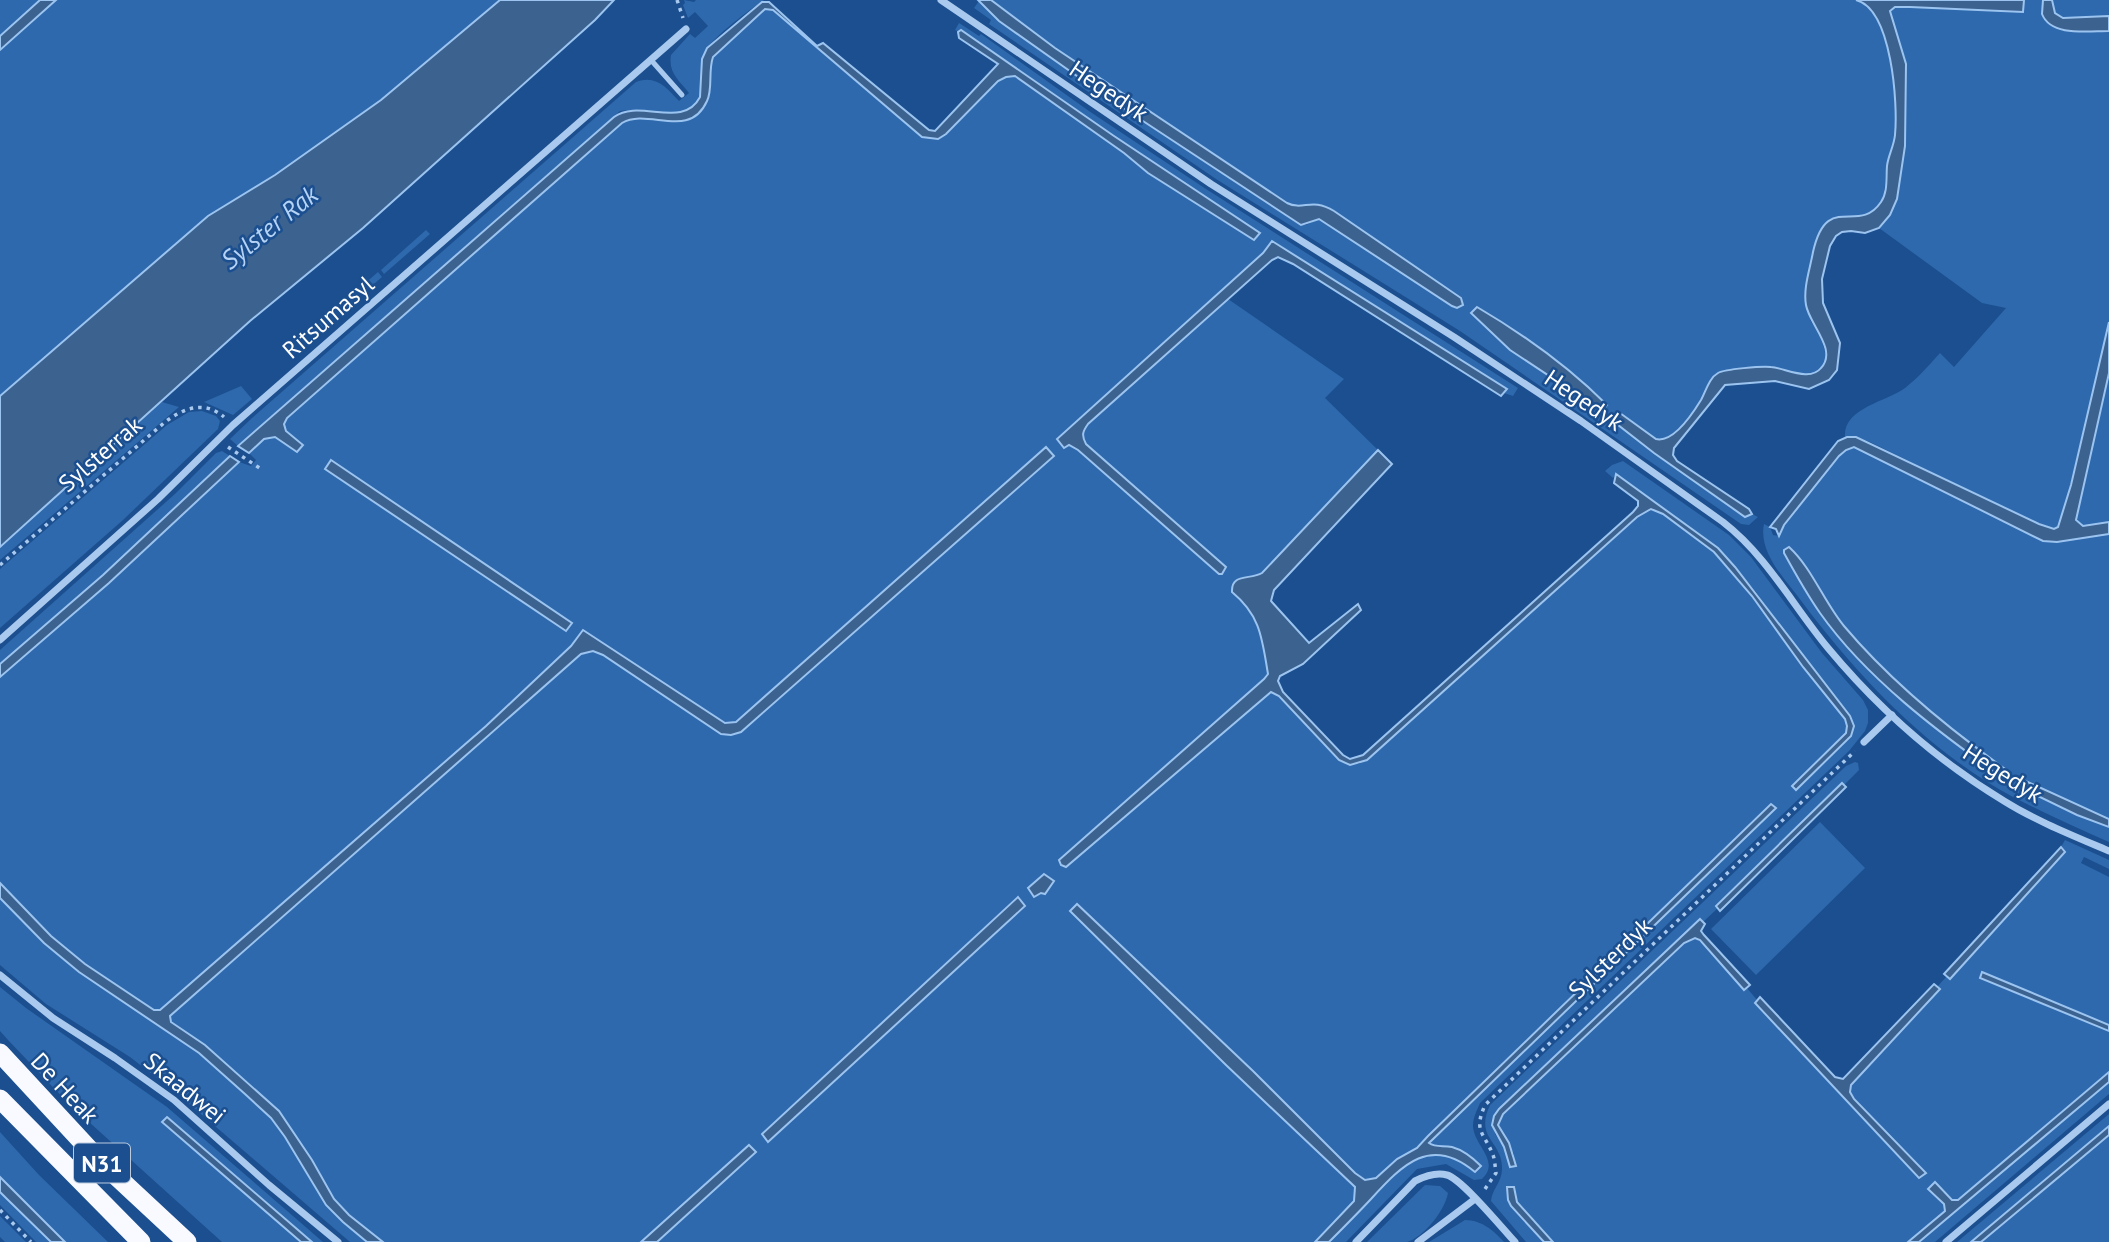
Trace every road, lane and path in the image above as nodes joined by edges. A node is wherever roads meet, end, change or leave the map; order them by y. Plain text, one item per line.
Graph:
1 (942, 0) edge
2 (686, 29) dead end
3 (651, 60) junction
4 (682, 95) dead end
5 (233, 425) junction
6 (219, 440) junction
7 (261, 469) dead end
8 (0, 565) edge
9 (0, 640) edge
10 (1892, 715) junction
11 (1864, 742) joint
12 (2109, 851) edge
13 (0, 975) edge
14 (0, 1053) edge
15 (0, 1099) edge
16 (2109, 1104) edge
17 (1475, 1199) junction
18 (0, 1210) edge
19 (31, 1242) edge
20 (141, 1242) edge
21 (187, 1242) edge
22 (338, 1242) edge
23 (1356, 1242) edge
24 (1418, 1242) edge
25 (1515, 1242) edge
26 (1945, 1242) edge

1 - 10 street, Hegedyk
2 - 3 street, Ritsumasyl
3 - 4 lane
3 - 5 street, Ritsumasyl
5 - 6 street, Ritsumasyl
5 - 8 path, Sylsterrak
6 - 7 path
6 - 9 street, Ritsumasyl
10 - 11 street
10 - 12 street, Hegedyk
11 - 17 path, Sylsterdyk
13 - 22 street, Skaadwei
14 - 21 highway, De Heak / N31
15 - 20 highway, N31
16 - 26 street
17 - 23 street
17 - 24 street
17 - 25 street
18 - 19 path

